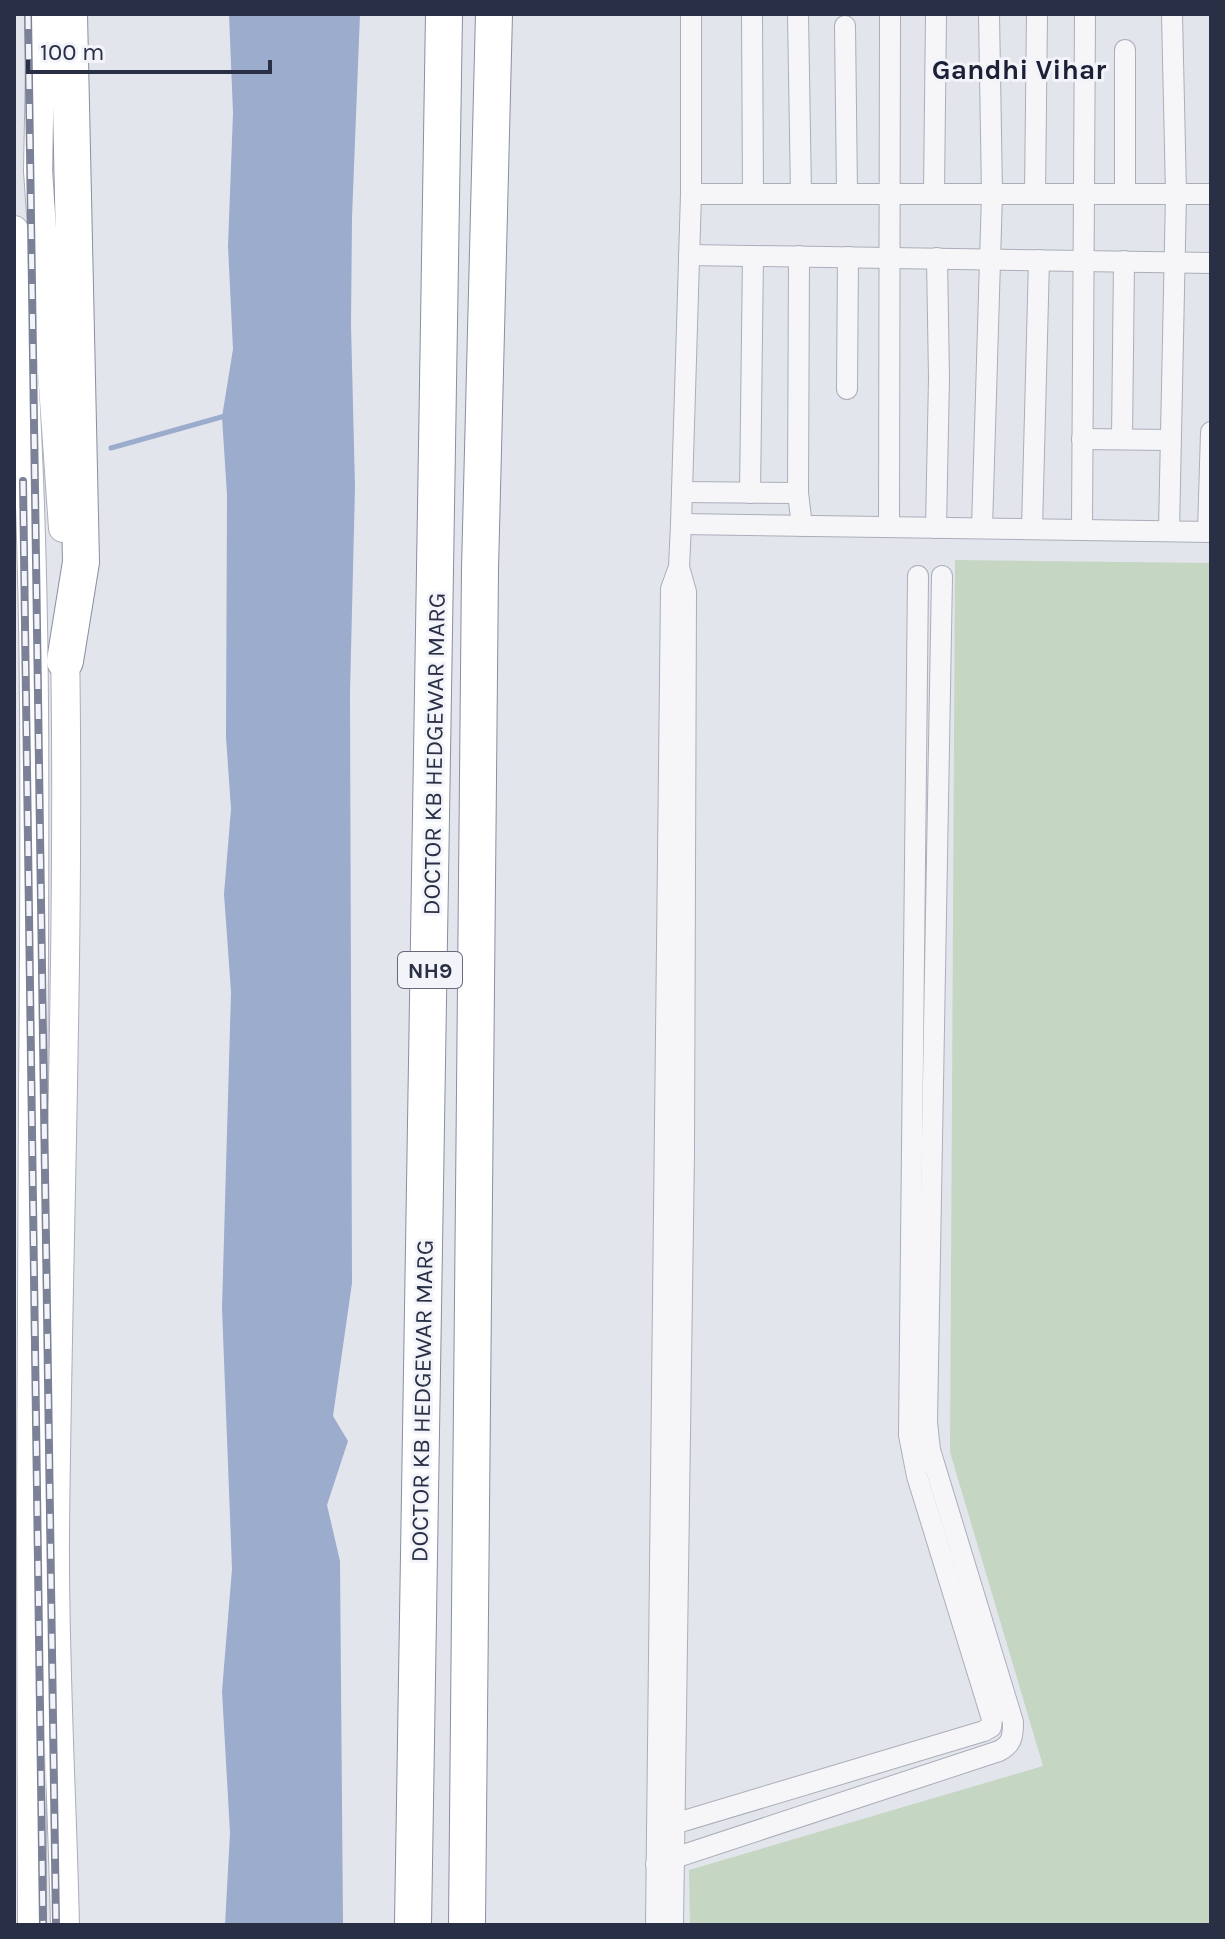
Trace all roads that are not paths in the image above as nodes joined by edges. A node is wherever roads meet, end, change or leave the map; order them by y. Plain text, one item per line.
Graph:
1 (41, 14) edge
2 (69, 14) edge
3 (444, 14) edge
4 (494, 14) edge
5 (691, 14) edge
6 (752, 14) edge
7 (798, 14) edge
8 (890, 14) edge
9 (936, 14) edge
10 (989, 14) edge
11 (1037, 14) edge
12 (1085, 14) edge
13 (1172, 14) edge
14 (845, 26) dead end
15 (1125, 50) dead end
16 (934, 192) junction
17 (847, 193) junction
18 (890, 193) junction
19 (691, 194) junction
20 (753, 194) junction
21 (801, 194) junction
22 (992, 194) junction
23 (1035, 194) junction
24 (1084, 194) junction
25 (1125, 194) junction
26 (1176, 194) junction
27 (1211, 194) edge
28 (14, 230) edge
29 (689, 255) junction
30 (753, 256) junction
31 (799, 256) junction
32 (848, 257) junction
33 (888, 258) junction
34 (937, 258) junction
35 (990, 259) junction
36 (1039, 260) junction
37 (1083, 261) junction
38 (1124, 261) junction
39 (1174, 262) junction
40 (1211, 263) edge
41 (16, 280) edge
42 (18, 318) edge
43 (847, 389) dead end
44 (14, 403) edge
45 (1211, 432) edge
46 (1082, 439) junction
47 (1122, 439) junction
48 (1170, 440) junction
49 (26, 443) junction
50 (59, 458) junction
51 (682, 492) junction
52 (750, 493) junction
53 (798, 493) junction
54 (681, 524) junction
55 (802, 526) junction
56 (889, 527) junction
57 (936, 528) junction
58 (982, 528) junction
59 (1032, 529) junction
60 (1082, 530) junction
61 (1169, 531) junction
62 (1210, 532) edge
63 (918, 576) dead end
64 (942, 576) dead end
65 (65, 661) junction
66 (666, 1826) junction
67 (665, 1860) junction
68 (32, 1925) edge
69 (65, 1925) edge
70 (413, 1925) edge
71 (467, 1925) edge
72 (656, 1925) edge
73 (673, 1925) edge

1 - 50 main road
2 - 65 highway
3 - 70 highway, DOCTOR KB HEDGEWAR MARG / NH9
4 - 71 highway, DOCTOR KB HEDGEWAR MARG / NH9
5 - 19 street
6 - 20 street
7 - 21 street
8 - 18 street
9 - 16 street
10 - 22 street
11 - 23 street
12 - 24 street
13 - 26 street
14 - 17 street
15 - 25 street
16 - 18 street
16 - 22 street
17 - 18 street
17 - 21 street
18 - 33 street
19 - 20 street
19 - 29 street
20 - 21 street
22 - 23 street
22 - 35 street
23 - 24 street
24 - 25 street
24 - 37 street
25 - 26 street
26 - 27 street
26 - 39 street
28 - 41 main road
29 - 30 street
29 - 51 street
30 - 31 street
30 - 52 street
31 - 32 street
31 - 53 street
32 - 33 street
32 - 43 street
33 - 34 street
33 - 56 street
34 - 35 street
34 - 57 street
35 - 36 street
35 - 58 street
36 - 37 street
36 - 59 street
37 - 38 street
37 - 46 street
38 - 39 street
38 - 47 street
39 - 40 street
39 - 48 street
41 - 42 main road
42 - 49 main road
44 - 49 main road
45 - 62 street
46 - 47 street
46 - 60 street
47 - 48 street
48 - 61 street
49 - 50 main road
49 - 68 main road
50 - 65 main road
51 - 52 street
51 - 54 street
52 - 53 street
53 - 55 street
54 - 55 street
54 - 66 street
55 - 56 street
56 - 57 street
57 - 58 street
58 - 59 street
59 - 60 street
60 - 61 street
61 - 62 street
63 - 66 street
64 - 67 street
65 - 69 main road
66 - 67 street
67 - 72 street
67 - 73 street

